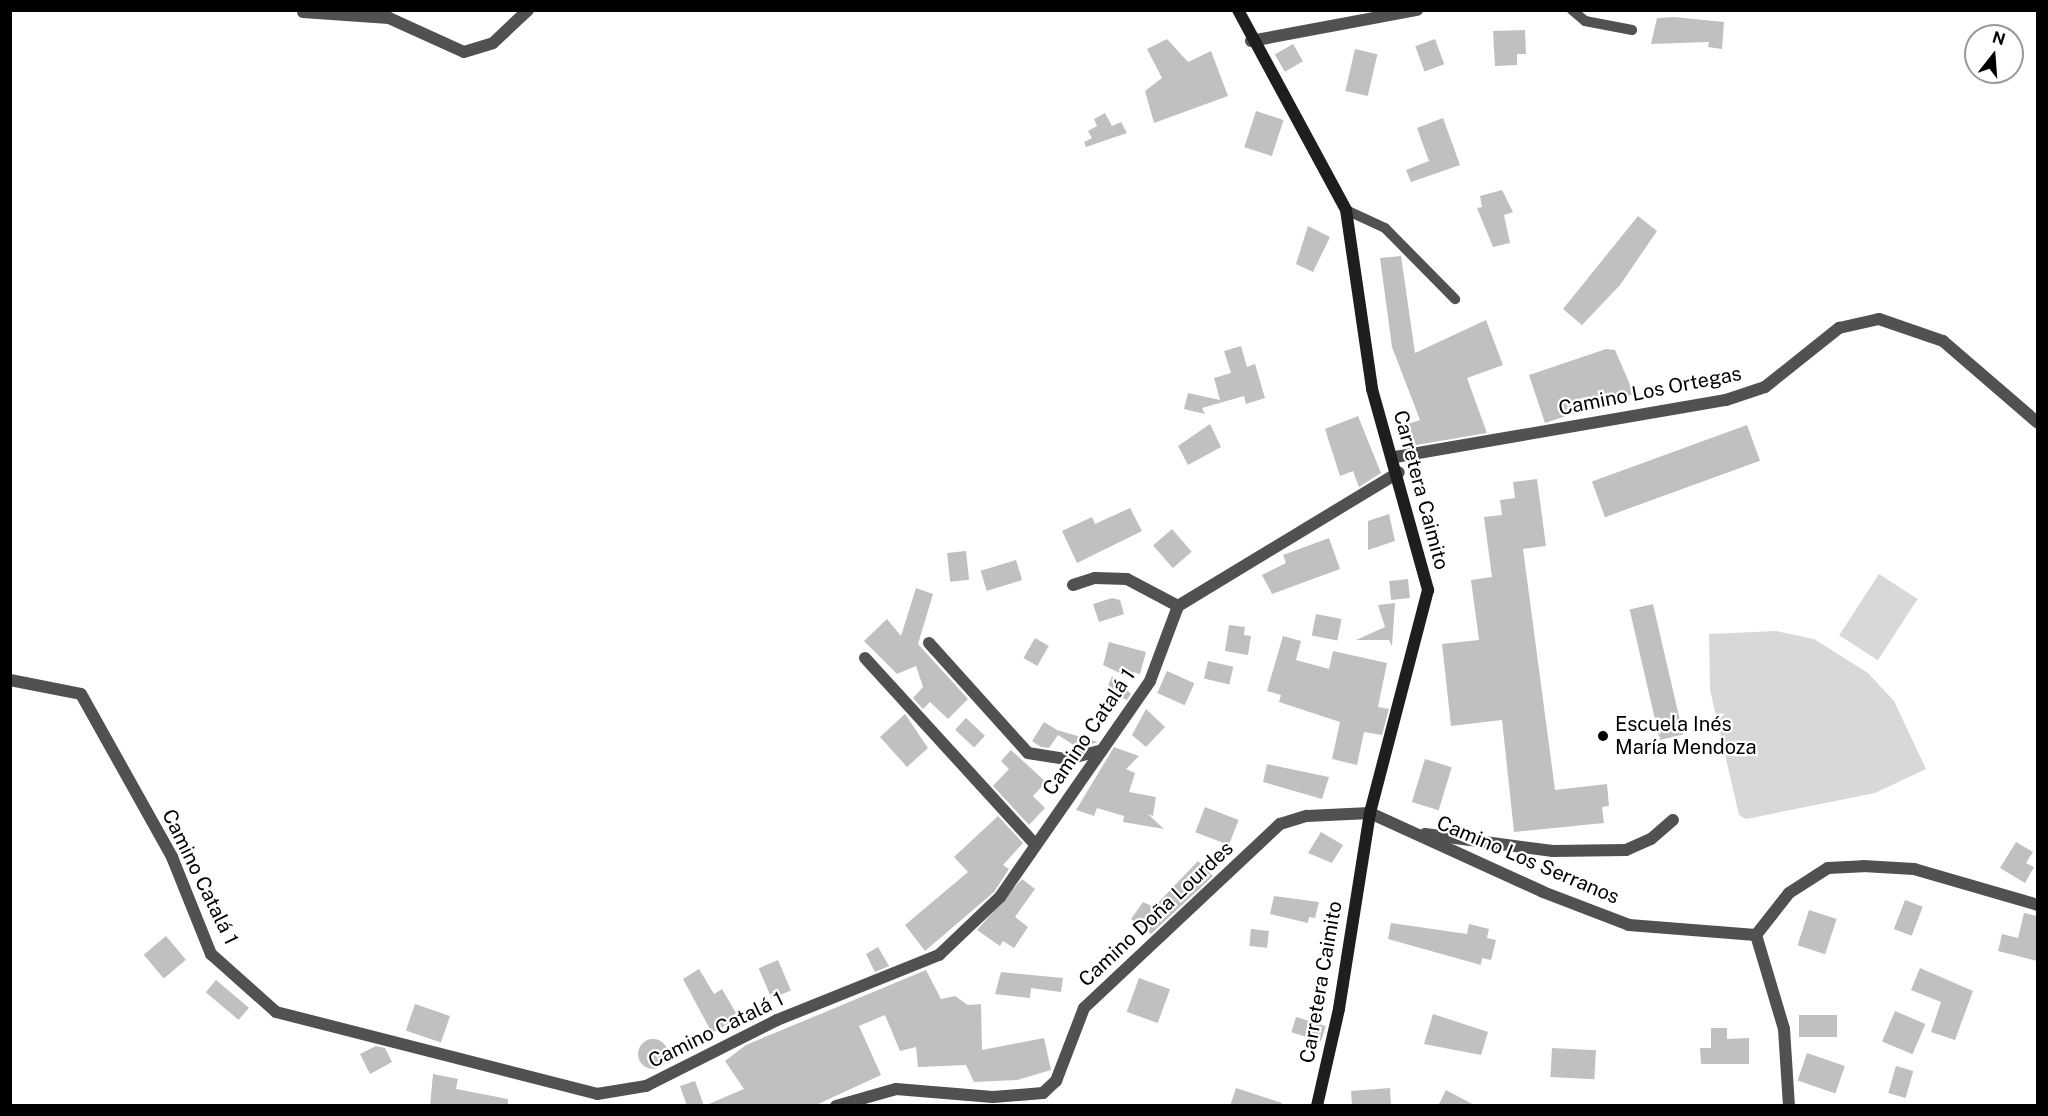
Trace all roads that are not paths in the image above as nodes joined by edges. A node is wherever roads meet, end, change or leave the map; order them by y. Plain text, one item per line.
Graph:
1 (528, 10) edge
2 (1238, 10) edge
3 (1417, 10) edge
4 (1572, 10) edge
5 (303, 12) dead end
6 (1632, 30) dead end
7 (1251, 41) junction
8 (1346, 210) junction
9 (1455, 299) dead end
10 (2037, 423) edge
11 (1395, 457) junction
12 (1399, 472) junction
13 (1073, 585) dead end
14 (1178, 606) junction
15 (929, 643) dead end
16 (865, 658) dead end
17 (10, 680) edge
18 (1102, 750) junction
19 (1370, 813) junction
20 (1673, 820) dead end
21 (1412, 832) junction
22 (1035, 844) junction
23 (2037, 905) edge
24 (1756, 935) junction
25 (836, 1106) edge
26 (1317, 1106) edge
27 (1789, 1106) edge

1 - 5 street
2 - 7 street, Carretera Caimito
3 - 7 street
4 - 6 lane
7 - 8 street, Carretera Caimito
8 - 9 lane
8 - 11 street, Carretera Caimito
10 - 11 street, Camino Los Ortegas
11 - 12 street, Carretera Caimito
12 - 14 street
12 - 19 street, Carretera Caimito
13 - 14 street
14 - 18 street, Camino Catalá 1
15 - 18 street
16 - 22 street
17 - 22 street, Camino Catalá 1
18 - 22 street, Camino Catalá 1
19 - 21 street, Camino Los Serranos
19 - 25 street, Camino Doña Lourdes
19 - 26 street, Carretera Caimito
20 - 21 street
21 - 24 street, Camino Los Serranos
23 - 24 street
24 - 27 street

